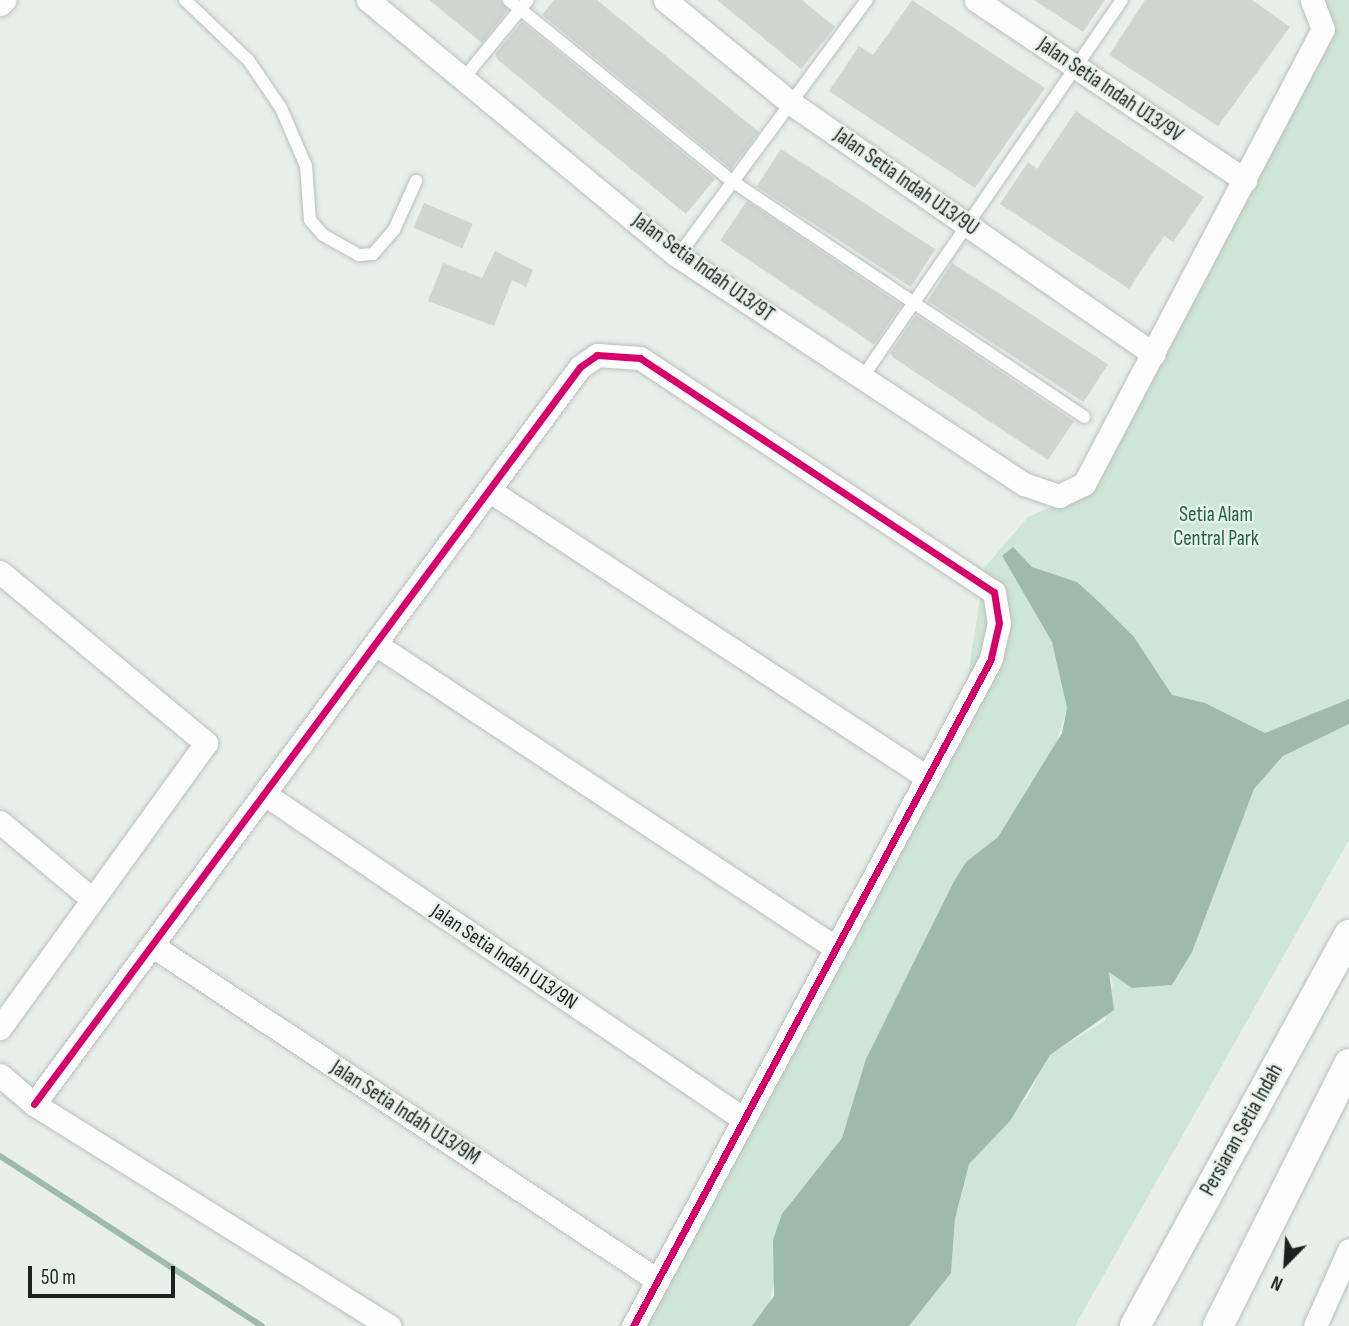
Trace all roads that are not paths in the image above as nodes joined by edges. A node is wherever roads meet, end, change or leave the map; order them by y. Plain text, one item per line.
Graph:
1 (4, 0) edge
2 (185, 0) edge
3 (368, 0) edge
4 (509, 0) edge
5 (665, 0) edge
6 (867, 0) edge
7 (976, 0) edge
8 (1122, 0) edge
9 (1312, 0) edge
10 (0, 4) edge
11 (524, 5) edge
12 (1076, 67) junction
13 (463, 79) junction
14 (791, 103) junction
15 (1245, 180) junction
16 (416, 181) dead end
17 (732, 181) junction
18 (967, 225) junction
19 (678, 256) junction
20 (913, 303) junction
21 (1154, 354) junction
22 (862, 378) junction
23 (1084, 417) dead end
24 (490, 491) junction
25 (0, 572) edge
26 (377, 645) junction
27 (925, 776) junction
28 (266, 795) junction
29 (0, 822) edge
30 (92, 899) junction
31 (1349, 935) edge
32 (153, 946) junction
33 (833, 946) junction
34 (0, 1028) edge
35 (1349, 1064) edge
36 (0, 1075) edge
37 (34, 1104) junction
38 (742, 1118) junction
39 (1349, 1250) edge
40 (657, 1280) junction
41 (388, 1326) edge
42 (633, 1326) edge
43 (1135, 1326) edge
44 (1218, 1326) edge
45 (1315, 1326) edge

1 - 10 street
2 - 16 lane
3 - 13 street, Jalan Setia Indah U13/9T
4 - 11 lane
5 - 14 street, Jalan Setia Indah U13/9U
6 - 14 lane
7 - 12 street, Jalan Setia Indah U13/9V
8 - 12 lane
9 - 15 street, Jalan Setia Indah U13/9T
11 - 13 lane
11 - 17 lane
12 - 15 street, Jalan Setia Indah U13/9V
12 - 18 lane
13 - 19 street, Jalan Setia Indah U13/9T
14 - 17 lane
14 - 18 street, Jalan Setia Indah U13/9U
15 - 21 street, Jalan Setia Indah U13/9T
17 - 19 lane
17 - 20 lane
18 - 20 lane
18 - 21 street, Jalan Setia Indah U13/9U
19 - 22 street, Jalan Setia Indah U13/9T
20 - 22 lane
20 - 23 lane
21 - 22 street, Jalan Setia Indah U13/9T
24 - 26 street
24 - 27 street
24 - 27 street
25 - 30 street
26 - 28 street
26 - 33 street
27 - 33 street
28 - 32 street
28 - 38 street, Jalan Setia Indah U13/9N
29 - 30 street
30 - 34 street
31 - 43 street, Persiaran Setia Indah
32 - 37 street
32 - 40 street, Jalan Setia Indah U13/9M
33 - 38 street
35 - 44 street
36 - 37 street
37 - 41 street
38 - 40 street
39 - 45 street
40 - 42 street

